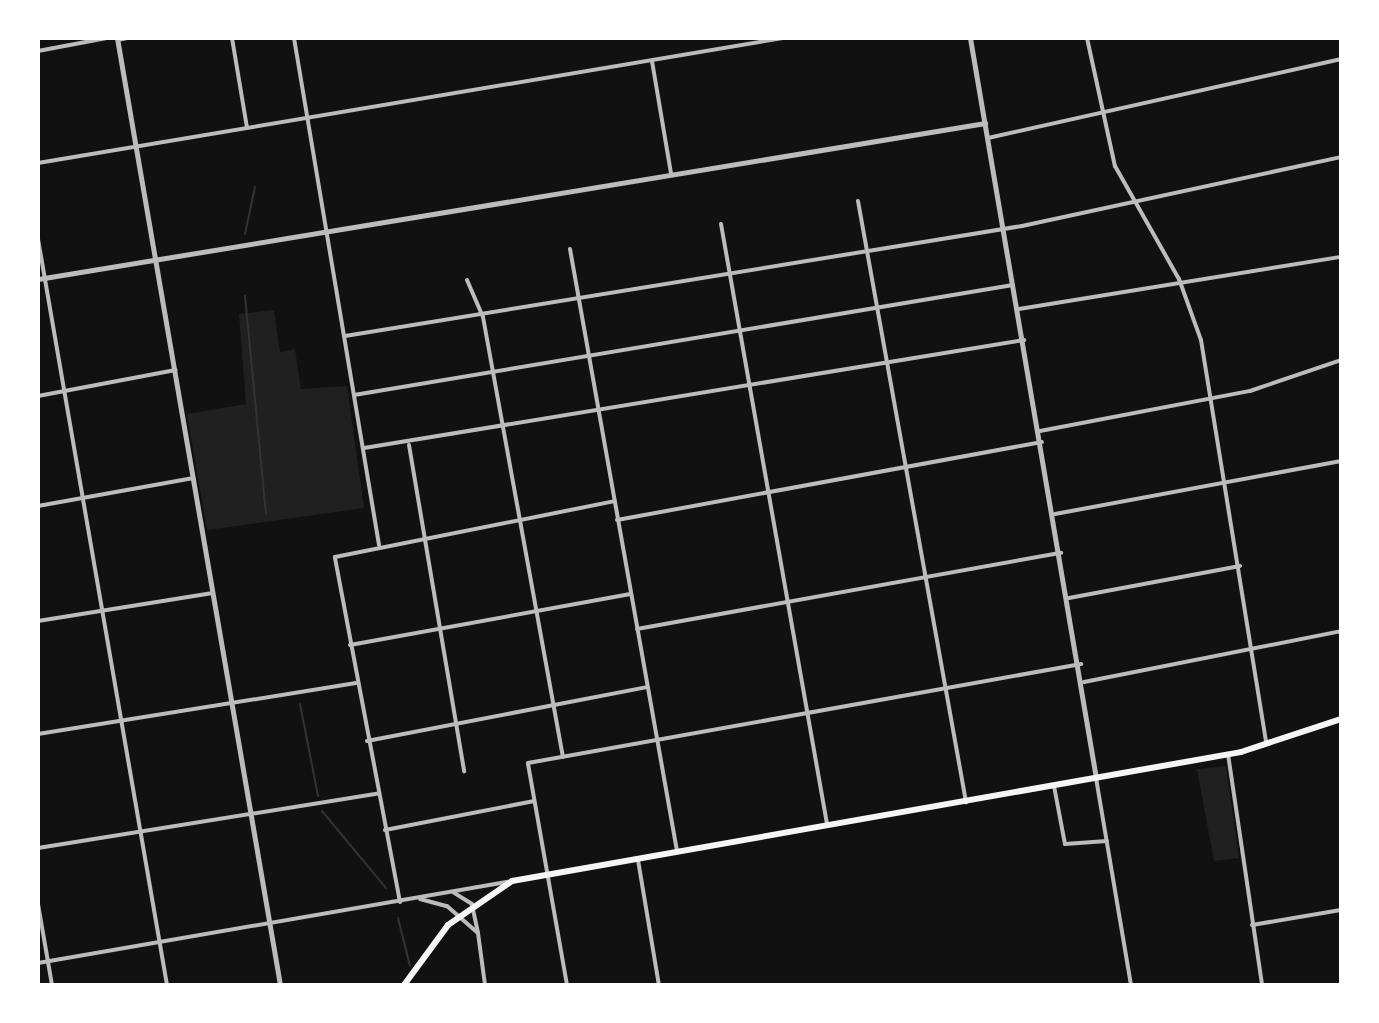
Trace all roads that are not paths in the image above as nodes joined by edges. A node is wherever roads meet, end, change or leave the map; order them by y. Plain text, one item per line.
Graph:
1 (107, 38) edge
2 (127, 38) edge
3 (232, 38) edge
4 (294, 38) edge
5 (783, 38) edge
6 (970, 38) edge
7 (1087, 38) edge
8 (118, 39) edge
9 (38, 51) edge
10 (1341, 59) edge
11 (652, 61) junction
12 (1103, 112) junction
13 (309, 117) junction
14 (985, 123) junction
15 (247, 128) junction
16 (988, 138) junction
17 (136, 146) junction
18 (1341, 157) edge
19 (38, 163) edge
20 (671, 173) junction
21 (1129, 198) junction
22 (858, 201) dead end
23 (721, 224) dead end
24 (1003, 229) junction
25 (326, 231) junction
26 (38, 239) edge
27 (570, 249) dead end
28 (868, 252) junction
29 (1341, 257) edge
30 (155, 259) junction
31 (730, 276) junction
32 (41, 279) edge
33 (1179, 279) junction
34 (467, 280) dead end
35 (1013, 285) junction
36 (579, 301) junction
37 (877, 306) junction
38 (1019, 309) junction
39 (483, 317) junction
40 (739, 329) junction
41 (345, 336) junction
42 (1024, 340) junction
43 (588, 354) junction
44 (1341, 360) edge
45 (887, 364) junction
46 (176, 370) junction
47 (493, 371) junction
48 (748, 387) junction
49 (64, 392) junction
50 (354, 395) junction
51 (38, 396) edge
52 (1212, 398) junction
53 (598, 412) junction
54 (503, 429) junction
55 (1040, 431) junction
56 (1042, 442) junction
57 (409, 445) junction
58 (364, 448) junction
59 (1341, 461) edge
60 (905, 467) junction
61 (194, 478) junction
62 (1226, 481) junction
63 (767, 492) junction
64 (83, 498) junction
65 (614, 501) junction
66 (38, 506) edge
67 (1055, 514) junction
68 (520, 518) junction
69 (617, 520) junction
70 (425, 536) junction
71 (379, 545) junction
72 (1061, 553) junction
73 (1241, 566) junction
74 (925, 578) junction
75 (213, 593) junction
76 (630, 594) junction
77 (1069, 598) junction
78 (787, 602) junction
79 (101, 611) junction
80 (537, 612) junction
81 (38, 621) edge
82 (442, 629) junction
83 (637, 629) junction
84 (1341, 631) edge
85 (350, 645) junction
86 (1253, 650) junction
87 (1081, 664) junction
88 (1084, 682) junction
89 (357, 683) junction
90 (647, 687) junction
91 (944, 688) junction
92 (232, 701) junction
93 (554, 705) junction
94 (806, 714) junction
95 (1341, 719) edge
96 (121, 720) junction
97 (459, 723) junction
98 (38, 734) edge
99 (657, 740) junction
100 (367, 741) junction
101 (1267, 745) junction
102 (1228, 754) junction
103 (563, 757) junction
104 (464, 771) dead end
105 (1096, 778) junction
106 (1054, 785) junction
107 (377, 794) junction
108 (534, 801) junction
109 (966, 802) junction
110 (250, 816) junction
111 (827, 827) junction
112 (140, 830) junction
113 (385, 830) junction
114 (1107, 841) junction
115 (38, 848) edge
116 (677, 853) junction
117 (638, 860) junction
118 (548, 877) junction
119 (512, 881) junction
120 (449, 891) junction
121 (418, 899) junction
122 (400, 902) junction
123 (38, 904) edge
124 (472, 904) junction
125 (1341, 910) edge
126 (458, 916) junction
127 (1252, 925) junction
128 (270, 927) junction
129 (478, 933) junction
130 (160, 942) junction
131 (48, 961) junction
132 (38, 963) edge
133 (52, 985) edge
134 (167, 985) edge
135 (280, 985) edge
136 (404, 985) edge
137 (485, 985) edge
138 (567, 985) edge
139 (659, 985) edge
140 (1131, 985) edge
141 (1262, 985) edge

1 - 9 street
2 - 8 street
3 - 15 street
4 - 13 street
5 - 11 street
6 - 14 street
7 - 12 street
8 - 17 street
10 - 12 street
11 - 13 street
11 - 20 street
12 - 16 street
12 - 21 street
13 - 15 street
13 - 25 street
14 - 16 street
14 - 20 street
15 - 17 street
16 - 24 street
17 - 19 street
17 - 30 street
18 - 21 street
20 - 25 street
21 - 24 street
21 - 33 street
22 - 28 street
23 - 31 street
24 - 28 street
24 - 35 street
25 - 30 street
25 - 41 street
26 - 32 street
27 - 36 street
28 - 31 street
28 - 37 street
29 - 33 street
30 - 32 street
30 - 46 street
31 - 36 street
31 - 40 street
32 - 49 street
33 - 38 street
33 - 52 street
34 - 39 street
35 - 37 street
35 - 38 street
36 - 39 street
36 - 43 street
37 - 40 street
37 - 45 street
38 - 42 street
39 - 41 street
39 - 47 street
40 - 43 street
40 - 48 street
41 - 50 street
42 - 45 street
42 - 55 street
43 - 47 street
43 - 53 street
44 - 52 street
45 - 48 street
45 - 60 street
46 - 49 street
46 - 61 street
47 - 50 street
47 - 54 street
48 - 53 street
48 - 63 street
49 - 51 street
49 - 64 street
50 - 58 street
52 - 55 street
52 - 62 street
53 - 54 street
53 - 65 street
54 - 57 street
54 - 68 street
55 - 56 street
56 - 60 street
56 - 67 street
57 - 58 street
57 - 70 street
58 - 71 street
59 - 62 street
60 - 63 street
60 - 74 street
61 - 64 street
61 - 75 street
62 - 67 street
62 - 73 street
63 - 69 street
63 - 78 street
64 - 66 street
64 - 79 street
65 - 68 street
65 - 69 street
67 - 72 street
68 - 70 street
68 - 80 street
69 - 76 street
70 - 71 street
70 - 82 street
71 - 85 street
72 - 74 street
72 - 77 street
73 - 77 street
73 - 86 street
74 - 78 street
74 - 91 street
75 - 79 street
75 - 92 street
76 - 80 street
76 - 83 street
77 - 87 street
78 - 83 street
78 - 94 street
79 - 81 street
79 - 96 street
80 - 82 street
80 - 93 street
82 - 85 street
82 - 97 street
83 - 90 street
84 - 86 street
85 - 89 street
86 - 88 street
86 - 101 street
87 - 88 street
87 - 91 street
88 - 105 street
89 - 92 street
89 - 100 street
90 - 93 street
90 - 99 street
91 - 94 street
91 - 109 street
92 - 96 street
92 - 110 street
93 - 97 street
93 - 103 street
94 - 99 street
94 - 111 street
95 - 101 main road
96 - 98 street
96 - 112 street
97 - 100 street
97 - 104 street
99 - 103 street
99 - 116 street
100 - 107 street
101 - 102 main road
102 - 105 main road
102 - 127 street
103 - 108 street
105 - 106 main road
105 - 114 street
106 - 109 main road
106 - 114 street
107 - 110 street
107 - 113 street
108 - 113 street
108 - 118 street
109 - 111 main road
110 - 112 street
110 - 128 street
111 - 116 main road
112 - 115 street
112 - 130 street
113 - 122 street
114 - 140 street
116 - 117 main road
117 - 118 main road
117 - 139 street
118 - 119 main road
118 - 138 street
119 - 120 street
119 - 124 main road
120 - 121 street
120 - 124 street
121 - 122 street
121 - 126 street
122 - 128 street
123 - 131 street
124 - 126 main road
124 - 129 street
125 - 127 street
126 - 129 street
126 - 136 main road
127 - 141 street
128 - 130 street
128 - 135 street
129 - 137 street
130 - 131 street
130 - 134 street
131 - 132 street
131 - 133 street

